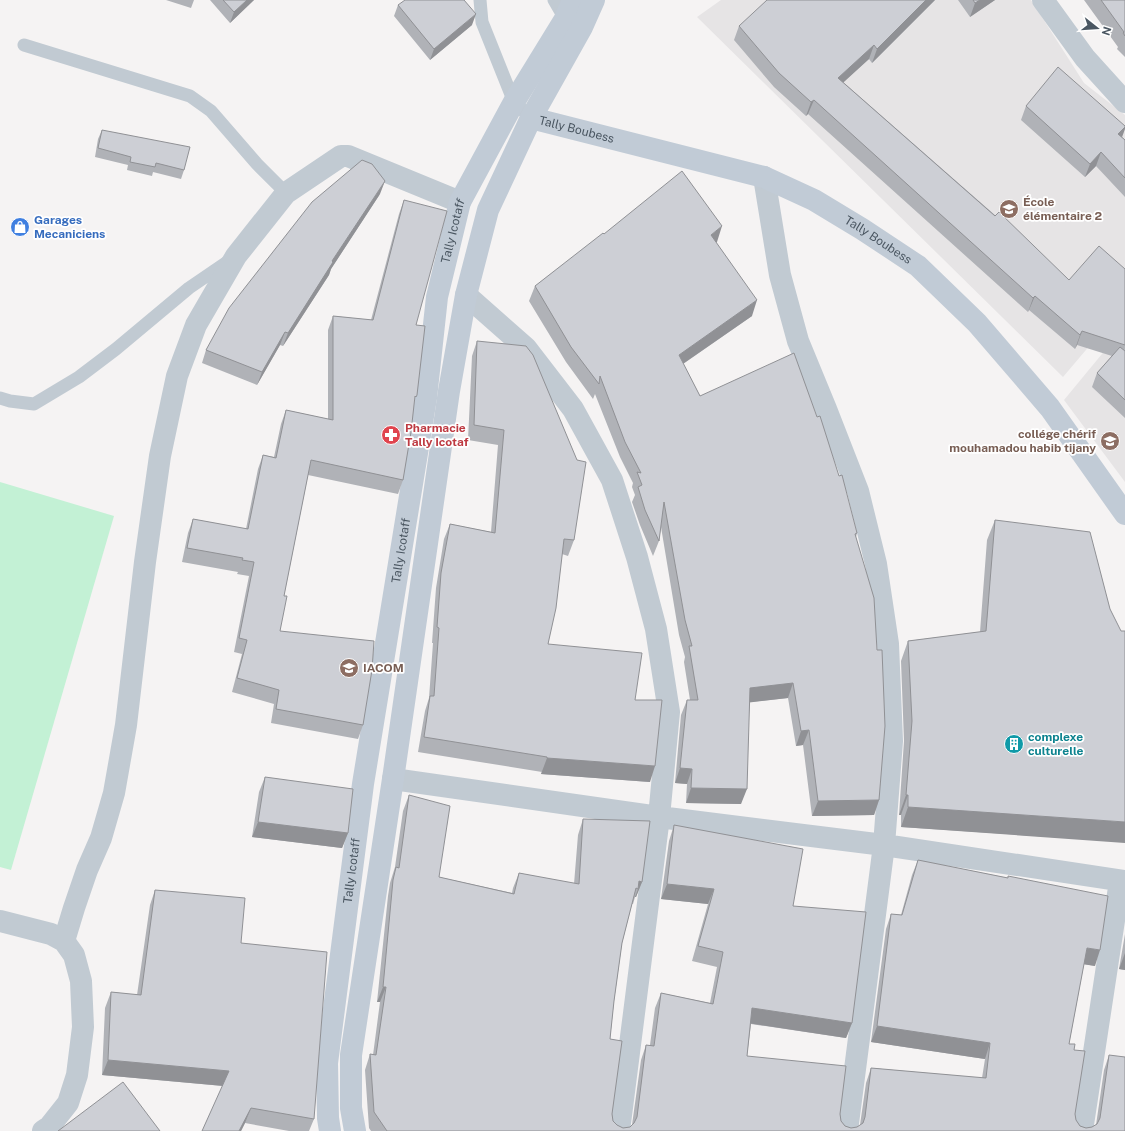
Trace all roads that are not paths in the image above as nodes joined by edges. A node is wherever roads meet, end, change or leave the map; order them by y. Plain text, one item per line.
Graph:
1 (480, 0) edge
2 (554, 0) edge
3 (594, 0) edge
4 (1043, 0) edge
5 (573, 15) edge
6 (24, 45) dead end
7 (514, 102) junction
8 (1125, 102) edge
9 (531, 118) junction
10 (764, 177) junction
11 (286, 193) junction
12 (460, 202) junction
13 (236, 256) junction
14 (466, 295) junction
15 (0, 398) edge
16 (1125, 514) edge
17 (393, 779) junction
18 (658, 817) junction
19 (884, 845) junction
20 (1122, 881) edge
21 (0, 921) edge
22 (64, 940) junction
23 (43, 1131) edge
24 (330, 1131) edge
25 (355, 1131) edge
26 (619, 1131) edge
27 (847, 1131) edge
28 (1082, 1131) edge

1 - 7 lane
2 - 5 lane
3 - 5 street, Tally Icotaff
4 - 8 street
5 - 7 street, Tally Icotaff
5 - 9 street, Tally Icotaff
6 - 11 lane
7 - 9 lane
7 - 12 street, Tally Icotaff
9 - 10 street, Tally Boubess
9 - 14 street, Tally Icotaff
10 - 16 street, Tally Boubess
10 - 19 street
11 - 12 street
11 - 13 street
12 - 24 street, Tally Icotaff
13 - 15 lane
13 - 22 street
14 - 17 street, Tally Icotaff
14 - 18 street
17 - 18 street
17 - 25 street, Tally Icotaff
18 - 19 street
18 - 26 street
19 - 20 street
19 - 27 street
20 - 28 street
21 - 22 street
22 - 23 street

